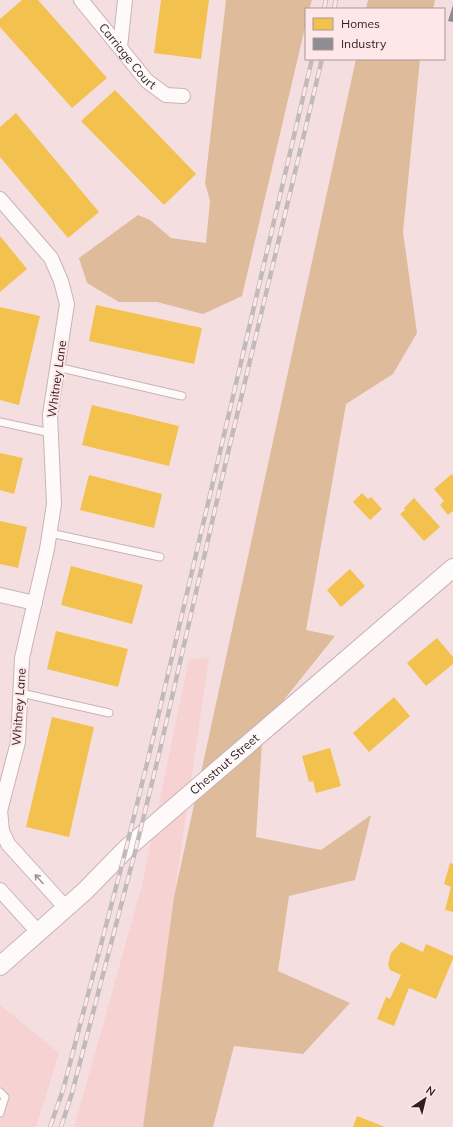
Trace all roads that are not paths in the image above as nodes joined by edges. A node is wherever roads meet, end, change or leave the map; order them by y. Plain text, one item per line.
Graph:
1 (81, 0) edge
2 (125, 0) edge
3 (120, 47) junction
4 (183, 96) dead end
5 (0, 199) edge
6 (57, 367) junction
7 (182, 396) dead end
8 (0, 422) edge
9 (51, 433) junction
10 (50, 533) junction
11 (160, 557) dead end
12 (453, 568) edge
13 (0, 595) edge
14 (35, 603) junction
15 (21, 693) junction
16 (109, 713) dead end
17 (0, 811) edge
18 (0, 890) edge
19 (66, 908) junction
20 (38, 932) junction
21 (0, 966) edge
22 (0, 1092) edge
23 (0, 1113) edge

1 - 3 street, Carriage Court
2 - 3 street
3 - 4 street, Carriage Court
5 - 6 street, Whitney Lane
6 - 7 lane
6 - 9 street, Whitney Lane
8 - 9 lane
9 - 10 street, Whitney Lane
10 - 11 lane
10 - 14 street, Whitney Lane
12 - 19 street, Chestnut Street
13 - 14 street
14 - 15 street, Whitney Lane
15 - 16 lane
15 - 17 street, Whitney Lane
19 -> 17 street, Whitney Lane
18 - 20 street
19 - 20 street, Chestnut Street
20 - 21 street, Chestnut Street
22 - 23 lane

